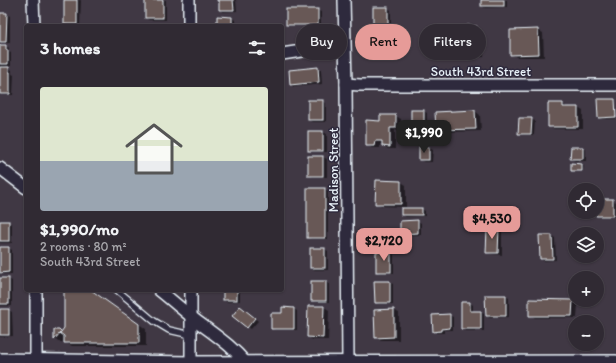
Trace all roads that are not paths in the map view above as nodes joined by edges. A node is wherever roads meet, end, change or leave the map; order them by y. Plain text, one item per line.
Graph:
1 (33, 0) edge
2 (189, 0) edge
3 (344, 0) edge
4 (34, 24) edge
5 (189, 24) edge
6 (344, 24) edge
7 (296, 52) edge
8 (284, 54) edge
9 (345, 60) edge
10 (346, 84) junction
11 (616, 85) edge
12 (0, 168) edge
13 (24, 186) edge
14 (36, 292) edge
15 (119, 292) edge
16 (162, 292) edge
17 (191, 292) edge
18 (191, 315) junction
19 (192, 335) junction
20 (0, 360) edge
21 (36, 362) edge
22 (348, 362) edge
23 (616, 362) edge
24 (191, 363) edge
25 (246, 363) edge

1 - 4 street
2 - 5 street
3 - 6 street, Madison Street
7 - 8 street
9 - 10 street, Madison Street
10 - 11 street, South 43rd Street
10 - 22 street, Madison Street
12 - 13 street
14 - 21 street
15 - 19 lane
16 - 18 street
17 - 18 street
18 - 19 street
18 - 25 street
19 - 24 street
20 - 21 street
21 - 24 street
22 - 23 street
22 - 25 street
24 - 25 street

